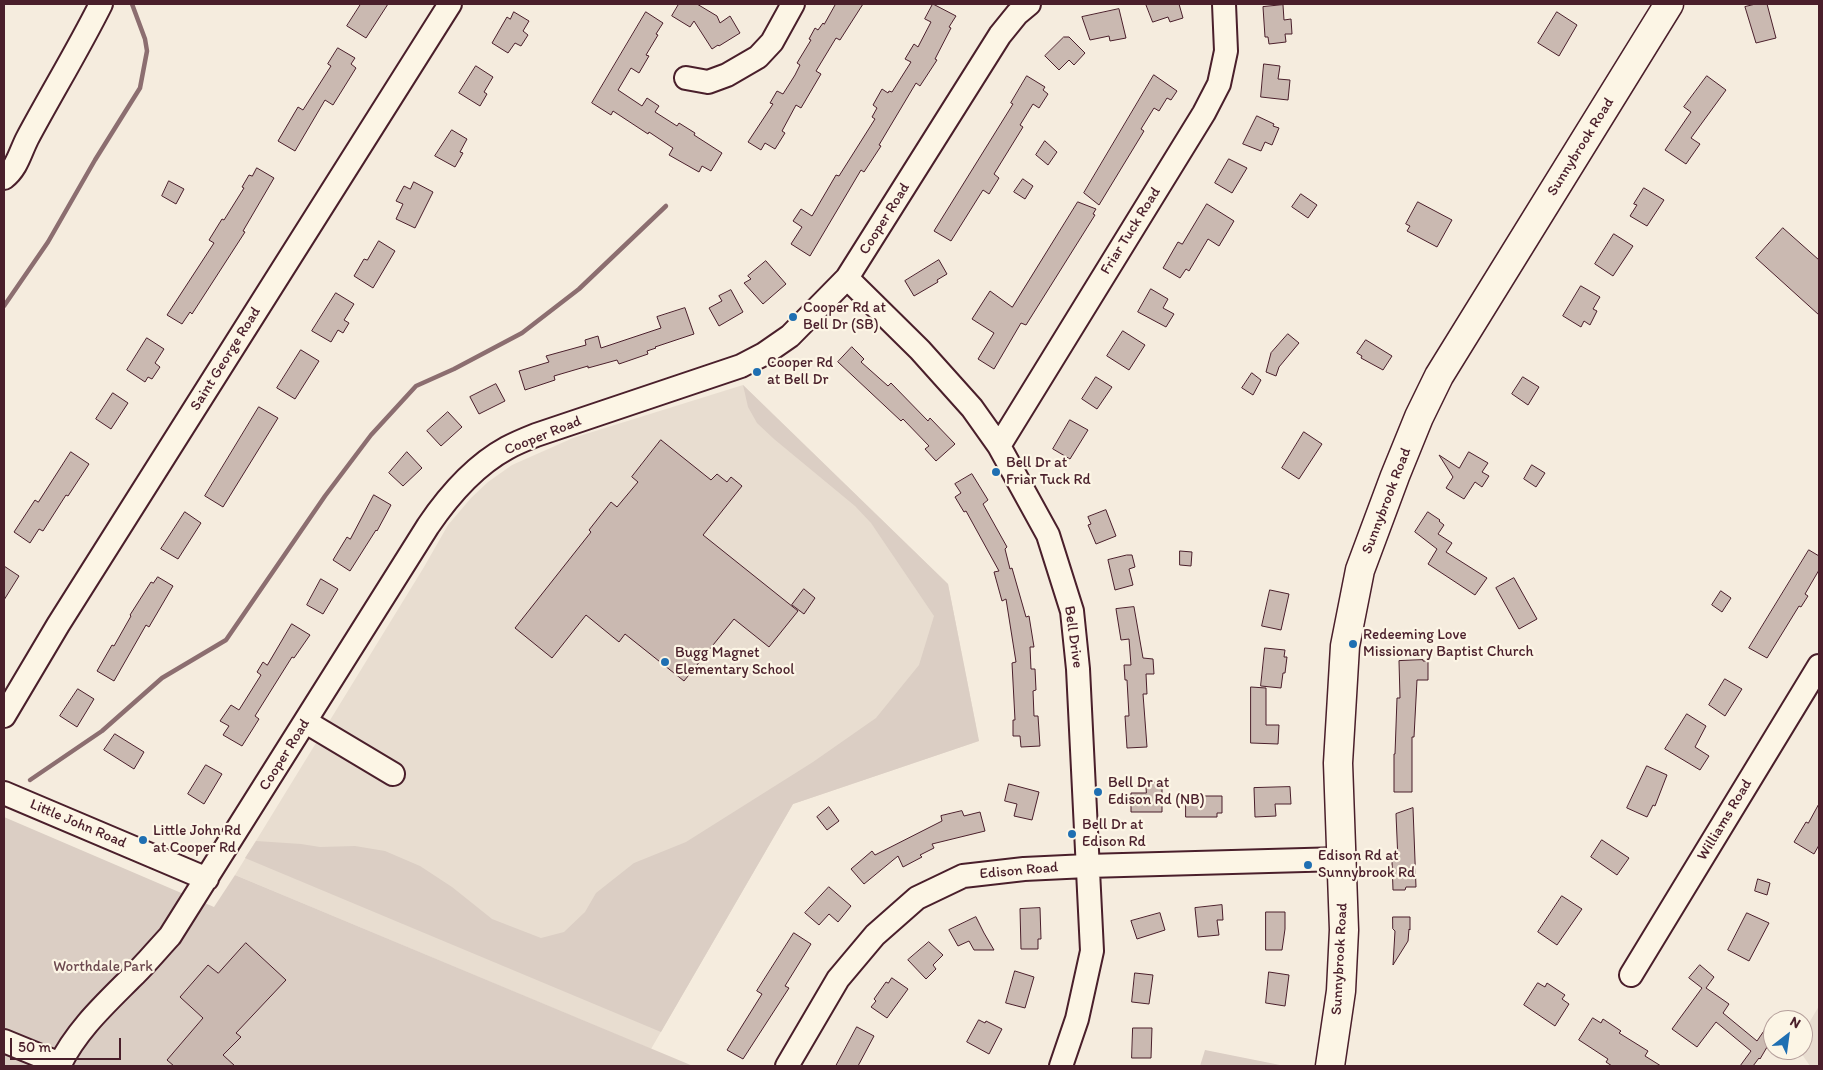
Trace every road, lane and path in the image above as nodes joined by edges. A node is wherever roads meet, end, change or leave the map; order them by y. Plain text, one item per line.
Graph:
1 (101, 4) edge
2 (450, 4) edge
3 (793, 4) edge
4 (1029, 4) edge
5 (1224, 4) edge
6 (1669, 4) edge
7 (686, 78) dead end
8 (4, 178) edge
9 (847, 278) junction
10 (999, 446) junction
11 (1819, 666) edge
12 (4, 716) edge
13 (306, 722) junction
14 (392, 774) dead end
15 (4, 793) edge
16 (1341, 859) junction
17 (1087, 866) junction
18 (207, 878) junction
19 (1632, 975) dead end
20 (4, 1041) edge
21 (59, 1065) edge
22 (787, 1066) edge
23 (1060, 1066) edge
24 (1330, 1066) edge

1 - 8 street
2 - 12 street, Saint George Road
3 - 7 street
4 - 9 street, Cooper Road
5 - 10 street, Friar Tuck Road
6 - 16 main road, Sunnybrook Road
9 - 10 street, Bell Drive
9 - 13 street, Cooper Road
10 - 17 street, Bell Drive
11 - 19 street, Williams Road
13 - 14 street
13 - 18 street, Cooper Road
15 - 18 street, Little John Road
16 - 17 street, Edison Road
16 - 24 main road, Sunnybrook Road
17 - 22 street, Edison Road
17 - 23 street, Bell Drive
18 - 21 street, Cooper Road
20 - 21 street

